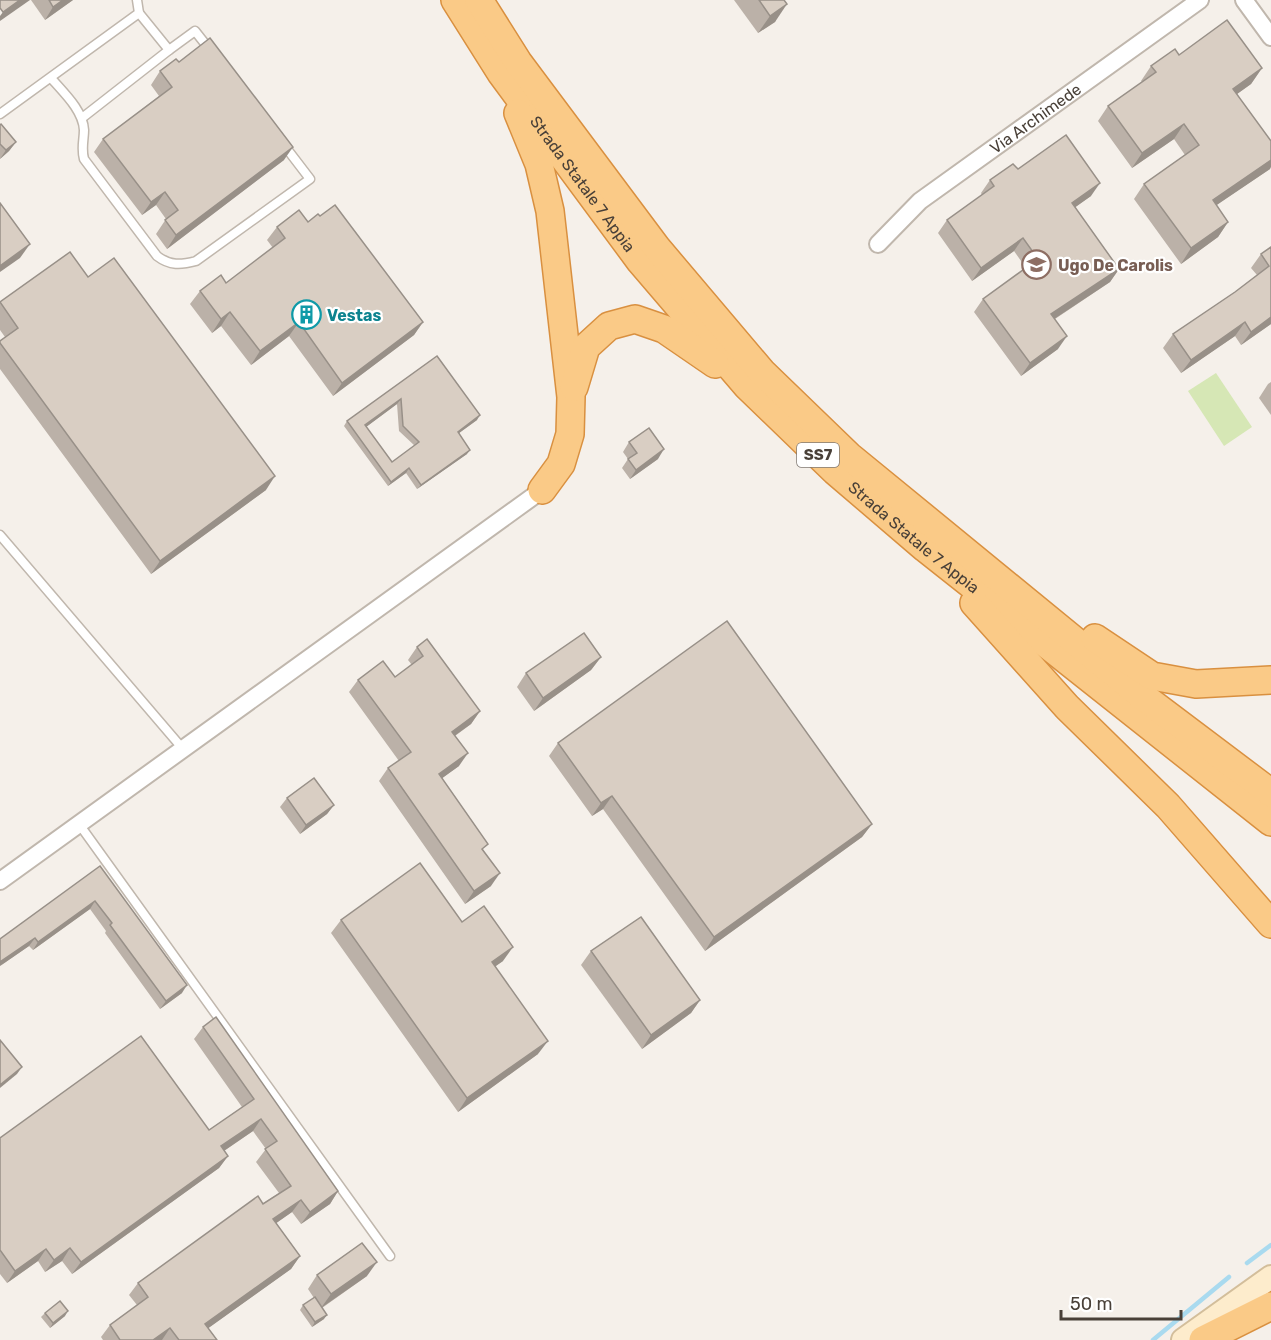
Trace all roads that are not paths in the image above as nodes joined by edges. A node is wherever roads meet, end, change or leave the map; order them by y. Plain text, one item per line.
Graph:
1 (137, 0) edge
2 (455, 0) edge
3 (479, 0) edge
4 (1200, 0) edge
5 (1244, 0) edge
6 (139, 13) junction
7 (1271, 37) edge
8 (169, 50) junction
9 (217, 58) edge
10 (501, 73) junction
11 (51, 78) junction
12 (0, 114) edge
13 (82, 118) junction
14 (281, 142) edge
15 (878, 244) dead end
16 (747, 386) junction
17 (570, 397) junction
18 (542, 490) joint
19 (0, 535) edge
20 (925, 548) junction
21 (976, 561) junction
22 (1271, 680) edge
23 (183, 750) junction
24 (1271, 793) edge
25 (1271, 822) edge
26 (79, 824) junction
27 (0, 881) edge
28 (1271, 924) edge
29 (390, 1256) dead end
30 (1271, 1277) edge
31 (1271, 1306) edge
32 (1184, 1340) edge
33 (1203, 1340) edge

1 - 6 lane
2 - 10 highway, Strada Statale 7 Appia / SS7
3 - 21 highway, Strada Statale 7 Appia / SS7
4 - 15 street, Via Archimede
5 - 7 street
6 - 8 lane
6 - 11 lane
8 - 9 lane
8 - 13 lane
10 - 16 highway, Strada Statale 7 Appia / SS7
10 - 17 highway
11 - 12 lane
11 - 13 lane
13 - 14 lane
16 - 17 highway
16 - 20 highway, Strada Statale 7 Appia / SS7
17 - 18 highway
18 - 23 street
19 - 23 lane
20 - 25 highway, Strada Statale 7 Appia / SS7
20 - 28 highway
21 - 22 highway
21 - 24 highway, Strada Statale 7 Appia / SS7
23 - 26 street
26 - 27 street
26 - 29 lane
30 - 32 main road
31 - 33 highway

